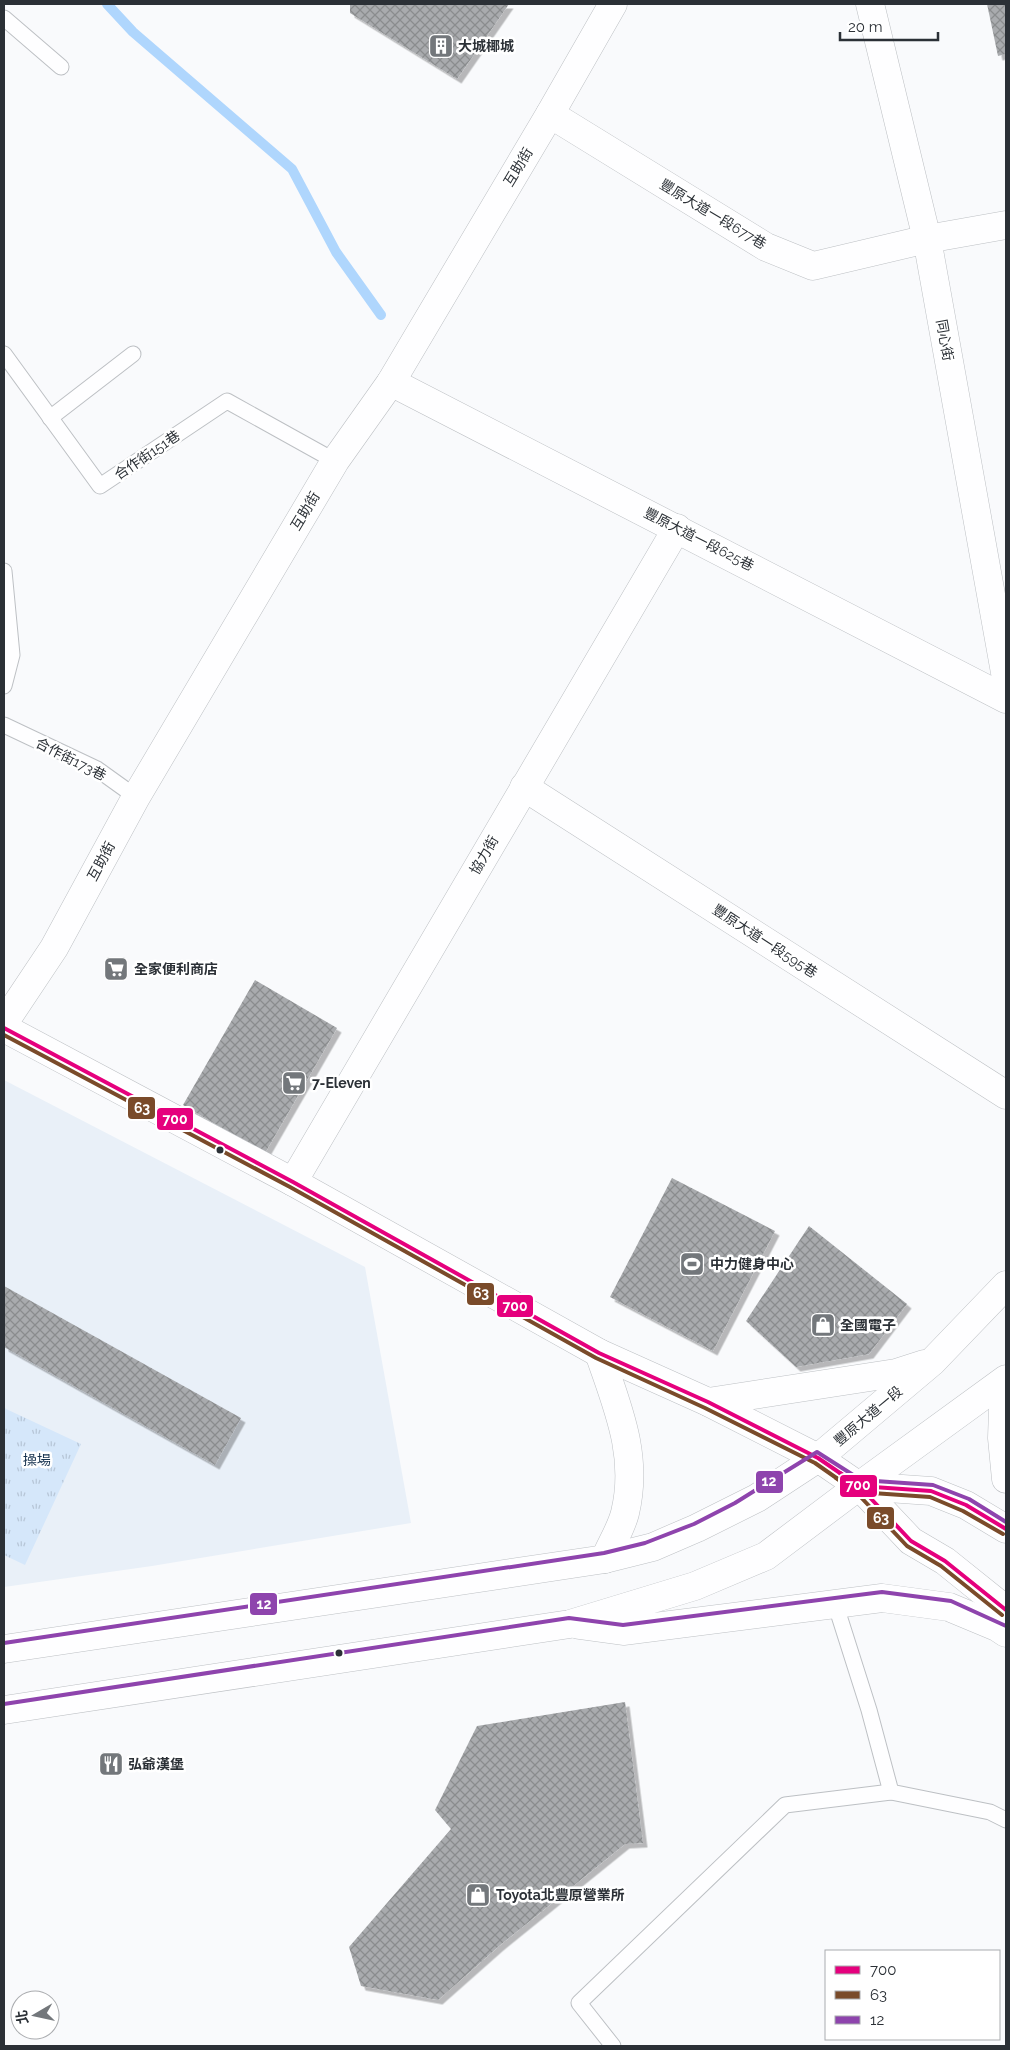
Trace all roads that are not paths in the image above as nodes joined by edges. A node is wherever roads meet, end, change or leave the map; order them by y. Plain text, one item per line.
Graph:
1 (613, 4) edge
2 (870, 4) edge
3 (4, 18) edge
4 (61, 67) dead end
5 (550, 114) junction
6 (1006, 225) edge
7 (927, 239) junction
8 (4, 354) edge
9 (133, 354) dead end
10 (391, 382) junction
11 (50, 418) junction
12 (335, 461) junction
13 (677, 528) junction
14 (4, 571) edge
15 (1006, 678) edge
16 (4, 686) edge
17 (1006, 699) edge
18 (4, 725) edge
19 (524, 787) junction
20 (136, 797) junction
21 (4, 1023) edge
22 (4, 1028) edge
23 (1006, 1095) edge
24 (293, 1182) junction
25 (1006, 1284) edge
26 (599, 1353) junction
27 (932, 1362) junction
28 (1005, 1380) edge
29 (708, 1402) junction
30 (818, 1458) junction
31 (1006, 1479) edge
32 (859, 1486) junction
33 (1006, 1529) edge
34 (605, 1559) junction
35 (835, 1603) junction
36 (1006, 1610) edge
37 (570, 1624) junction
38 (1006, 1633) edge
39 (4, 1649) edge
40 (4, 1710) edge
41 (891, 1792) junction
42 (1006, 1820) edge
43 (613, 2046) edge

1 - 5 street, 互助街
2 - 7 street, 同心街
3 - 4 lane
5 - 7 street, 豐原大道一段677巷
5 - 10 street, 互助街
6 - 7 street, 豐原大道一段677巷
7 - 15 street, 同心街
8 - 11 lane, 合作街151巷
9 - 11 lane
10 - 12 street, 互助街
10 - 13 street, 豐原大道一段625巷
11 - 12 lane, 合作街151巷
12 - 20 street, 互助街
13 - 17 street, 豐原大道一段625巷
13 - 19 street, 協力街
14 - 16 lane
18 - 20 lane, 合作街173巷
19 - 23 street, 豐原大道一段595巷
19 - 24 street, 協力街
20 - 21 street, 互助街
22 - 24 street
24 - 26 street
25 - 27 street, 豐原大道一段
26 - 29 street
26 - 34 street
27 - 29 street
27 - 30 street, 豐原大道一段
28 - 31 street
28 - 32 street
29 - 30 street
30 - 32 street
30 - 34 street, 豐原大道一段
32 - 33 street
32 - 36 street
32 - 37 street
34 - 39 street, 豐原大道一段
35 - 37 street
35 - 38 street
35 - 41 lane
37 - 40 street
41 - 42 lane
41 - 43 lane

